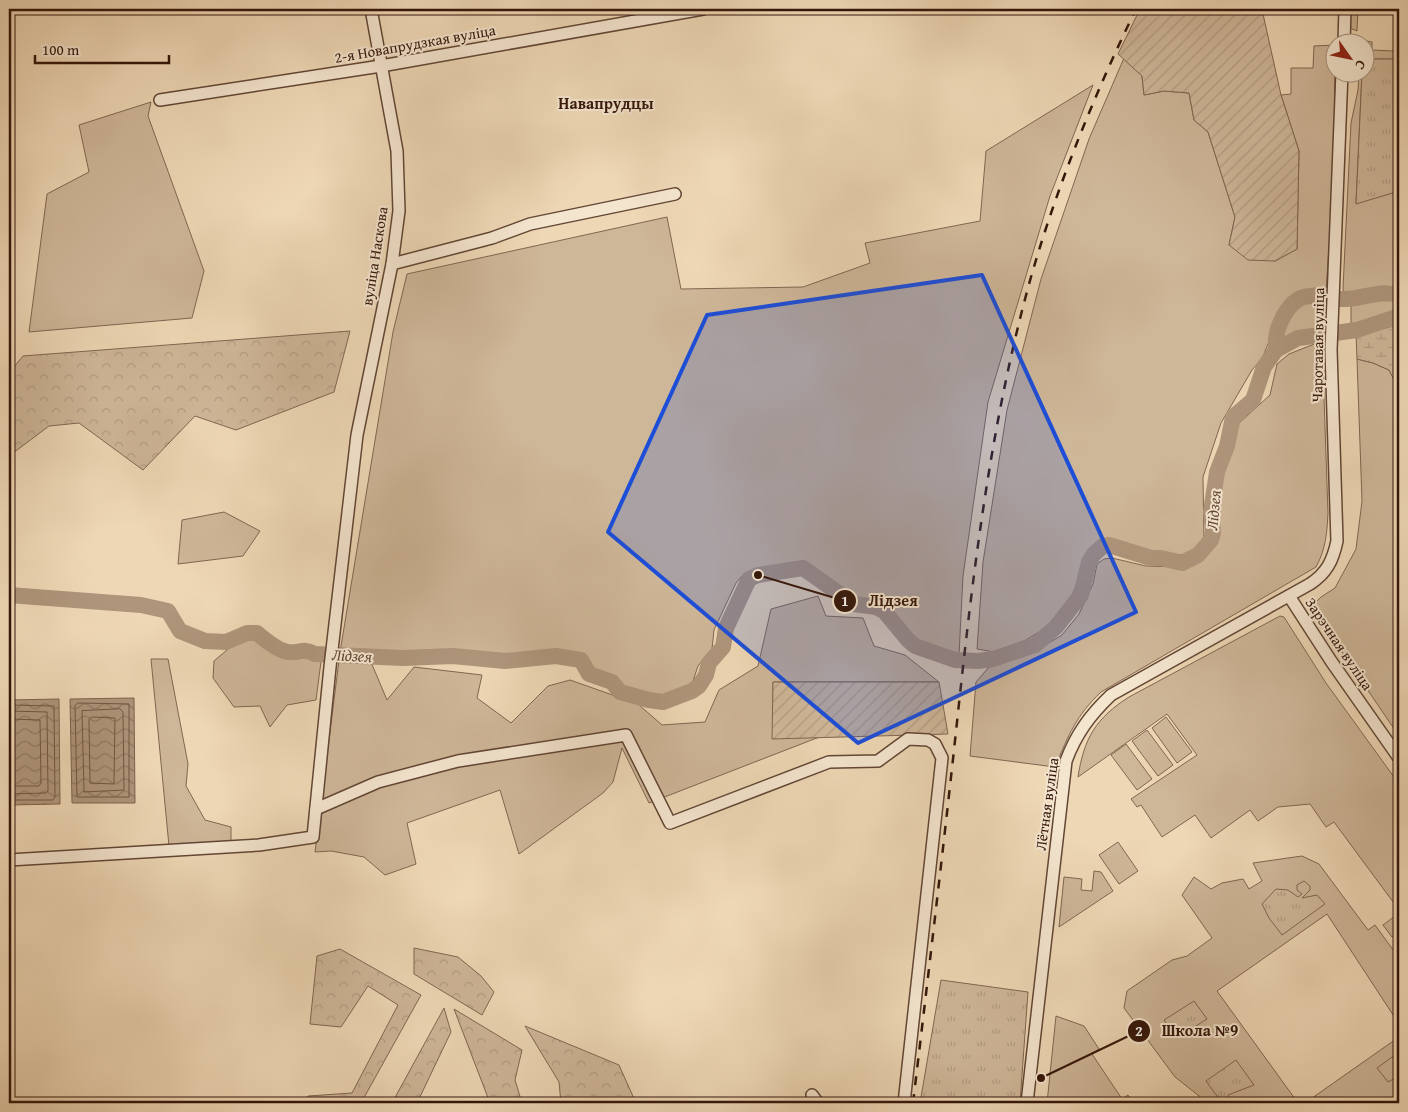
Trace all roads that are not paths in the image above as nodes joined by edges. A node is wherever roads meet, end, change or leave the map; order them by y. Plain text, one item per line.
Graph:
1 (371, 9) edge
2 (704, 9) edge
3 (1344, 9) edge
4 (1344, 32) edge
5 (380, 66) junction
6 (1342, 82) edge
7 (160, 100) dead end
8 (675, 194) dead end
9 (392, 264) junction
10 (1289, 596) junction
11 (1399, 758) edge
12 (316, 808) junction
13 (9, 860) edge
14 (904, 1103) edge
15 (1027, 1103) edge

1 - 5 street, вуліца Наскова
2 - 5 street, 2-я Новапрудзкая вуліца
3 - 4 street
5 - 7 street, 2-я Новапрудзкая вуліца
5 - 9 street, вуліца Наскова
6 - 10 street, Чаротавая вуліца
8 - 9 street
9 - 12 street, вуліца Наскова
10 - 11 street, Зарэчная вуліца
10 - 15 street, Лётная вуліца
12 - 13 street, вуліца Наскова
12 - 14 street

